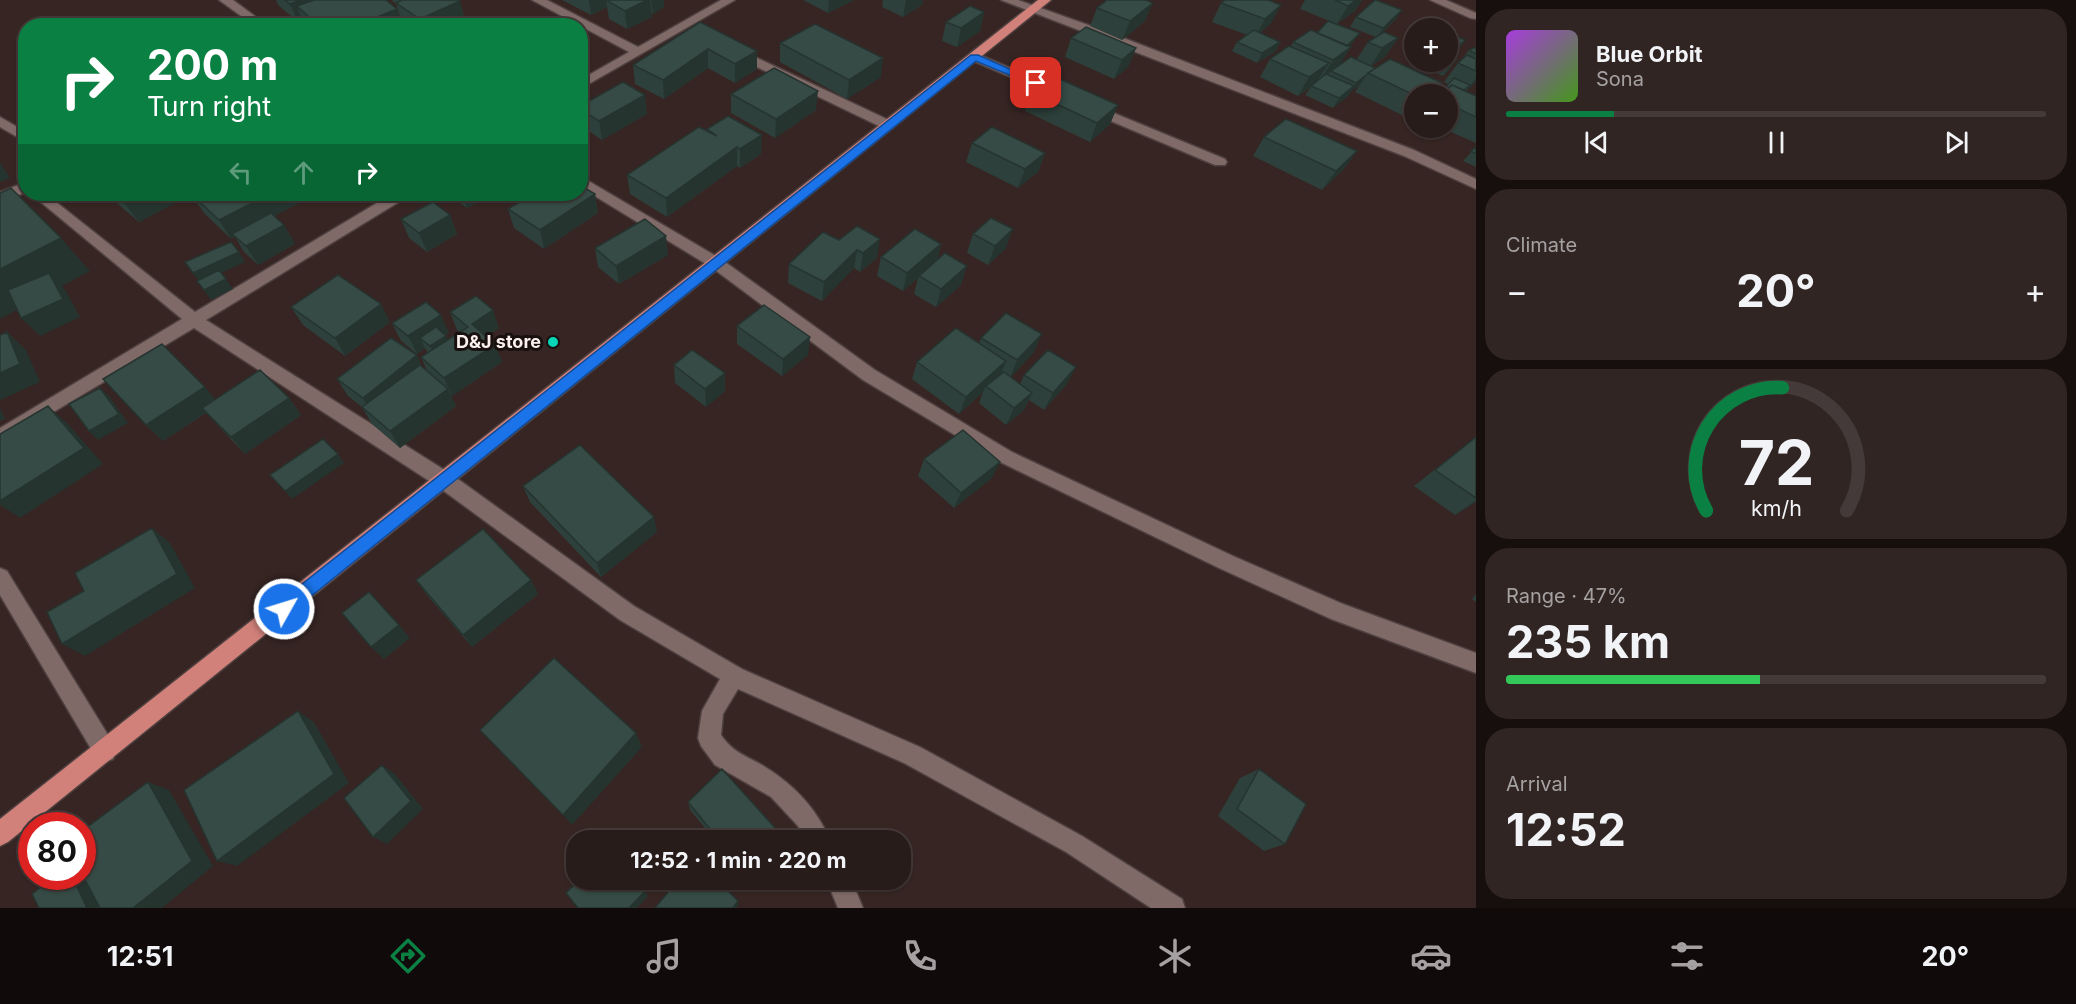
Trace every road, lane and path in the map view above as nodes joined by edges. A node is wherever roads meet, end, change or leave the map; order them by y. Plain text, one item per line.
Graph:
1 (225, 0) edge
2 (538, 0) edge
3 (729, 0) edge
4 (1007, 0) edge
5 (1436, 0) edge
6 (1039, 5) edge
7 (1474, 16) dead end
8 (251, 18) edge
9 (573, 18) edge
10 (588, 26) edge
11 (727, 48) edge
12 (636, 51) junction
13 (975, 57) junction
14 (588, 80) edge
15 (0, 121) edge
16 (888, 125) junction
17 (18, 133) edge
18 (1220, 162) dead end
19 (1476, 184) edge
20 (588, 185) edge
21 (18, 190) edge
22 (0, 198) edge
23 (47, 201) edge
24 (390, 201) edge
25 (716, 263) junction
26 (194, 320) junction
27 (0, 436) edge
28 (444, 480) junction
29 (0, 577) edge
30 (1476, 663) edge
31 (734, 676) junction
32 (105, 751) junction
33 (813, 830) edge
34 (0, 834) edge
35 (843, 890) edge
36 (851, 908) edge
37 (1173, 908) edge

1 - 8 street
2 - 9 street
3 - 12 street
4 - 6 street
5 - 7 street
6 - 13 highway
6 - 19 street
10 - 12 street
11 - 16 street
12 - 14 street
13 - 16 highway
13 - 18 street
15 - 17 street
16 - 25 highway
20 - 25 street
21 - 22 street
23 - 26 street
24 - 26 street
25 - 28 highway
25 - 30 street
26 - 27 street
26 - 28 street
28 - 31 street
28 - 32 highway
29 - 32 street
31 - 33 street
31 - 37 street
32 - 34 highway
35 - 36 street

